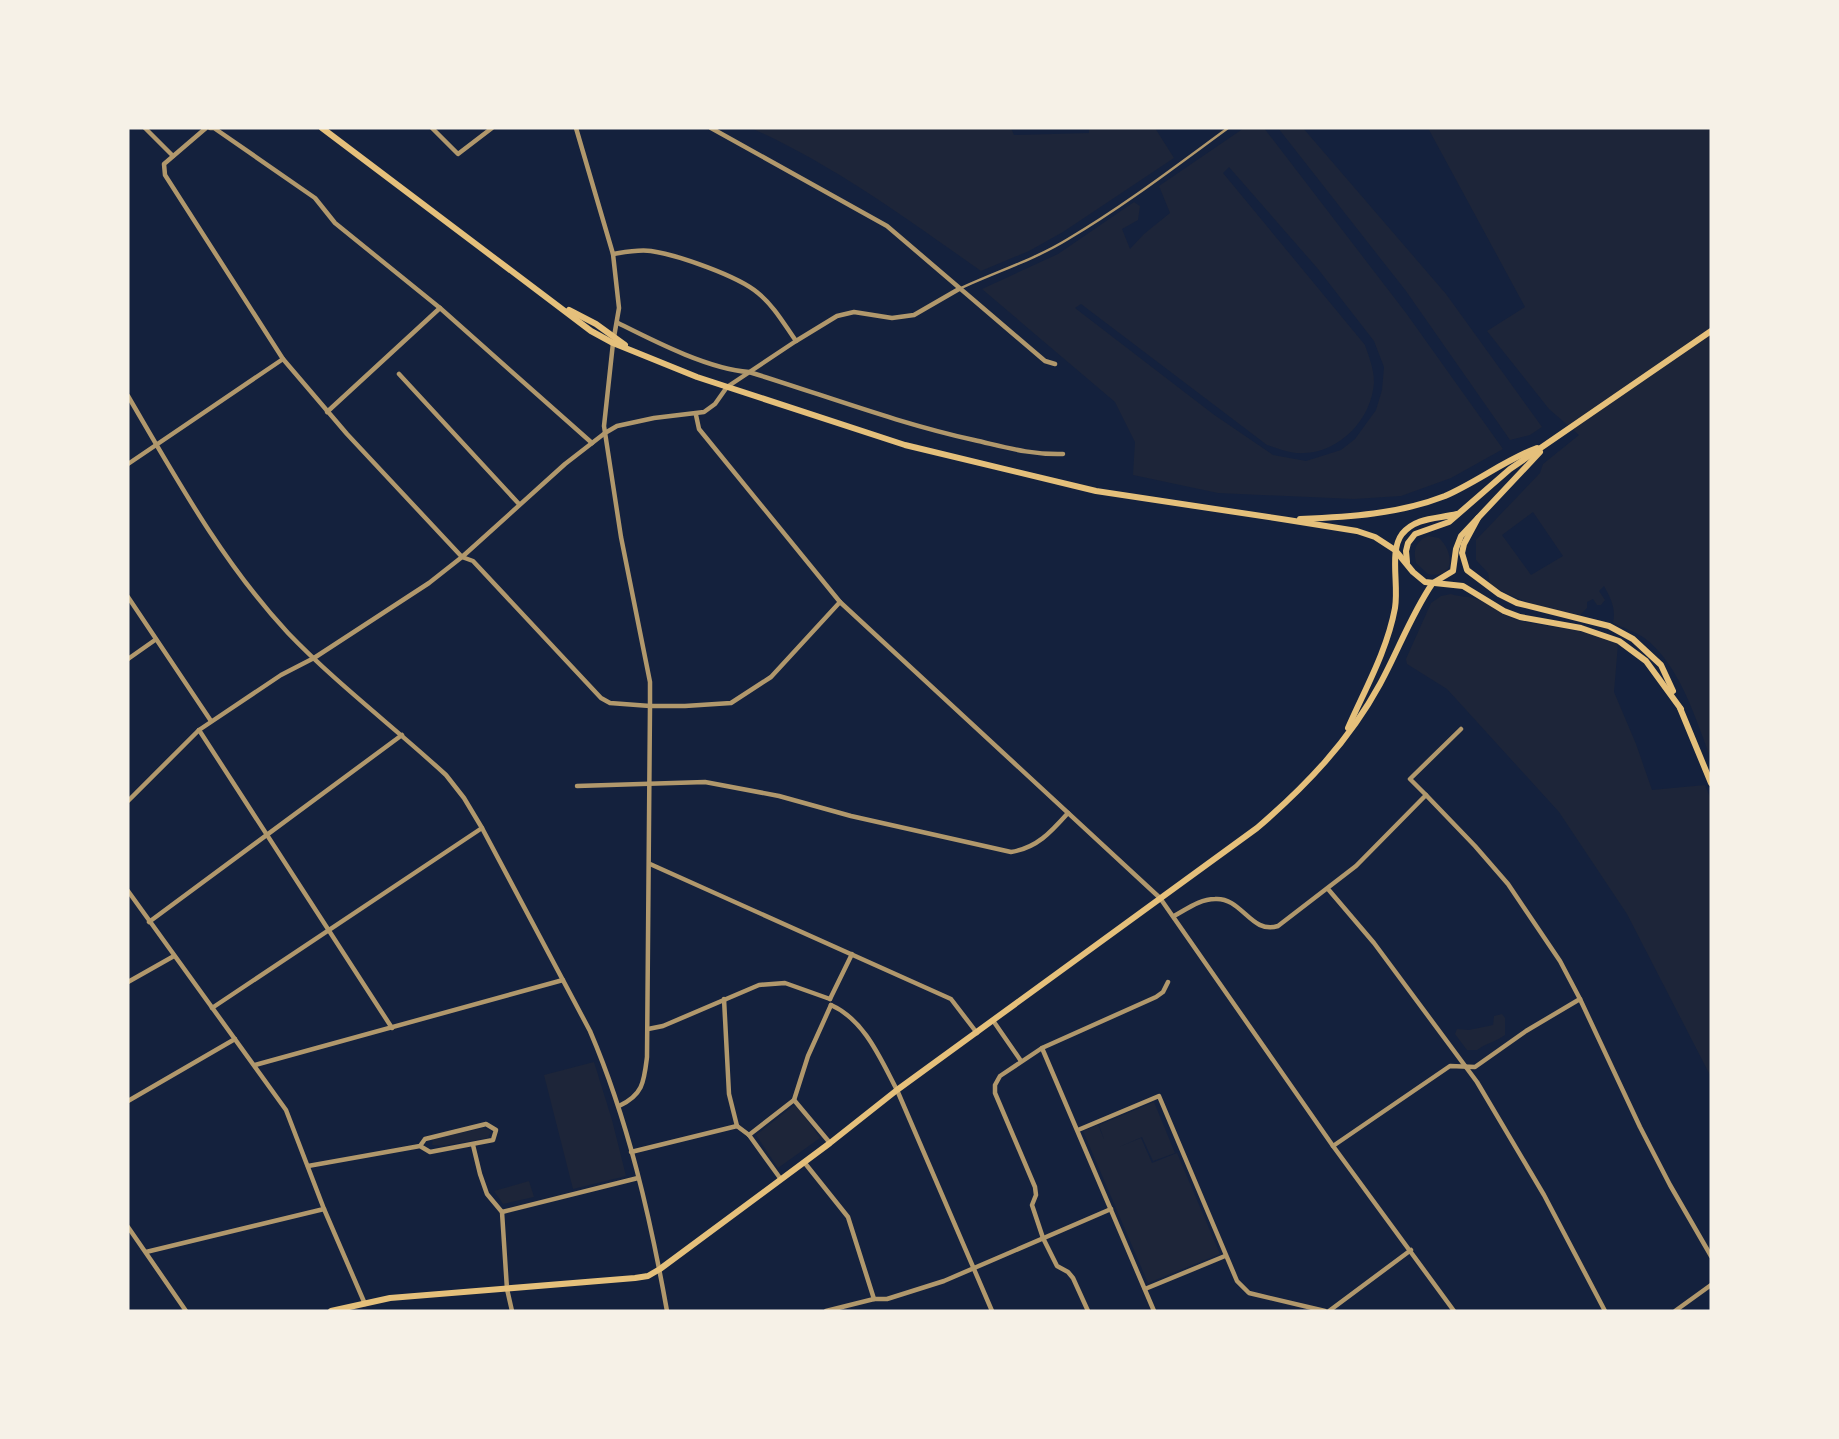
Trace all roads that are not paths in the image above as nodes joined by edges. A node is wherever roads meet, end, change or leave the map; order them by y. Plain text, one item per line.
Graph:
1 (145, 128) edge
2 (208, 128) edge
3 (321, 128) edge
4 (432, 128) edge
5 (492, 128) edge
6 (576, 128) edge
7 (711, 128) edge
8 (1228, 128) edge
9 (173, 156) junction
10 (613, 254) junction
11 (959, 289) junction
12 (440, 308) junction
13 (618, 323) junction
14 (1711, 331) edge
15 (614, 340) junction
16 (796, 341) junction
17 (283, 359) junction
18 (1055, 364) dead end
19 (748, 372) junction
20 (399, 374) dead end
21 (727, 387) junction
22 (128, 396) edge
23 (327, 412) junction
24 (696, 415) junction
25 (605, 433) junction
26 (592, 443) junction
27 (1548, 443) junction
28 (157, 446) junction
29 (1063, 453) dead end
30 (128, 464) edge
31 (519, 504) junction
32 (1461, 512) junction
33 (1478, 518) junction
34 (1288, 520) junction
35 (1395, 550) junction
36 (462, 557) junction
37 (1407, 564) junction
38 (1432, 584) junction
39 (128, 597) edge
40 (840, 602) junction
41 (155, 639) junction
42 (314, 657) junction
43 (128, 659) edge
44 (650, 706) junction
45 (1681, 709) junction
46 (211, 721) junction
47 (1461, 729) dead end
48 (199, 730) junction
49 (402, 735) junction
50 (1344, 736) junction
51 (650, 783) junction
52 (1711, 783) edge
53 (577, 786) dead end
54 (1426, 795) junction
55 (128, 801) edge
56 (1068, 813) junction
57 (482, 828) junction
58 (266, 836) junction
59 (650, 864) junction
60 (1328, 889) junction
61 (128, 891) edge
62 (1160, 898) junction
63 (1174, 916) junction
64 (149, 922) junction
65 (328, 929) junction
66 (852, 954) junction
67 (174, 956) junction
68 (562, 980) junction
69 (128, 982) edge
70 (1168, 982) dead end
71 (724, 998) junction
72 (1580, 999) junction
73 (831, 1002) junction
74 (212, 1008) junction
75 (994, 1021) junction
76 (392, 1028) junction
77 (648, 1029) junction
78 (977, 1034) junction
79 (235, 1039) junction
80 (1042, 1048) junction
81 (1022, 1061) junction
82 (255, 1065) junction
83 (1464, 1066) junction
84 (897, 1090) junction
85 (794, 1100) junction
86 (128, 1101) edge
87 (618, 1106) junction
88 (737, 1126) junction
89 (1078, 1130) junction
90 (749, 1135) junction
91 (830, 1143) junction
92 (473, 1145) junction
93 (420, 1146) junction
94 (1333, 1146) junction
95 (631, 1152) junction
96 (804, 1162) junction
97 (308, 1167) junction
98 (638, 1178) junction
99 (780, 1178) junction
100 (324, 1209) junction
101 (1111, 1209) junction
102 (502, 1212) junction
103 (128, 1227) edge
104 (1043, 1238) junction
105 (1411, 1250) junction
106 (146, 1252) junction
107 (1225, 1256) junction
108 (1711, 1256) edge
109 (974, 1267) junction
110 (660, 1269) junction
111 (1711, 1286) edge
112 (507, 1289) junction
113 (1146, 1289) junction
114 (874, 1299) junction
115 (365, 1305) junction
116 (186, 1311) edge
117 (331, 1311) edge
118 (512, 1311) edge
119 (667, 1311) edge
120 (826, 1311) edge
121 (992, 1311) edge
122 (1088, 1311) edge
123 (1154, 1311) edge
124 (1327, 1311) edge
125 (1454, 1311) edge
126 (1605, 1311) edge
127 (1675, 1311) edge

1 - 9 street
2 - 9 street
2 - 12 street
3 - 15 main road
4 - 5 street
6 - 10 street
7 - 11 street
8 - 11 lane
9 - 17 street
10 - 13 street
10 - 16 street
11 - 16 street
11 - 18 street
12 - 23 street
12 - 26 street
13 - 15 street
13 - 19 street
14 - 27 main road
15 - 21 main road
15 - 25 street
16 - 19 street
17 - 23 street
17 - 28 street
19 - 21 street
19 - 29 street
20 - 31 street
21 - 24 street
21 - 34 main road
22 - 28 street
23 - 36 street
24 - 25 street
24 - 40 street
25 - 26 street
25 - 44 street
26 - 31 street
27 - 32 main road
27 - 33 main road
27 - 34 main road
28 - 30 street
28 - 42 street
31 - 36 street
32 - 35 main road
32 - 37 main road
33 - 38 main road
33 - 45 main road
34 - 35 main road
35 - 37 main road
35 - 50 main road
36 - 42 street
36 - 44 street
37 - 38 main road
38 - 45 main road
38 - 50 main road
39 - 41 street
40 - 44 street
40 - 56 street
41 - 43 street
41 - 46 street
42 - 46 street
42 - 49 street
44 - 51 street
45 - 52 main road
46 - 48 street
47 - 54 street
48 - 55 street
48 - 58 street
49 - 57 street
49 - 58 street
50 - 62 main road
51 - 53 street
51 - 56 street
51 - 59 street
54 - 60 street
54 - 72 street
56 - 62 street
57 - 65 street
57 - 68 street
58 - 64 street
58 - 65 street
59 - 66 street
59 - 77 street
60 - 63 street
60 - 83 street
61 - 64 street
62 - 63 street
62 - 75 main road
63 - 94 street
64 - 67 street
65 - 74 street
65 - 76 street
66 - 73 street
66 - 78 street
67 - 69 street
67 - 74 street
68 - 76 street
68 - 87 street
70 - 80 street
71 - 73 street
71 - 77 street
71 - 88 street
72 - 83 street
72 - 108 street
73 - 84 street
73 - 85 street
74 - 79 street
75 - 78 main road
75 - 81 street
76 - 82 street
77 - 87 street
78 - 84 main road
79 - 82 street
79 - 86 street
80 - 81 street
80 - 89 street
81 - 104 street
82 - 97 street
83 - 94 street
83 - 126 street
84 - 91 main road
84 - 109 street
85 - 90 street
85 - 91 street
87 - 95 street
88 - 90 street
88 - 95 street
89 - 101 street
89 - 107 street
90 - 99 street
91 - 96 main road
92 - 93 street
92 - 93 street
92 - 102 street
93 - 97 street
94 - 105 street
95 - 98 street
96 - 99 main road
96 - 114 street
97 - 100 street
98 - 102 street
98 - 110 street
99 - 110 main road
100 - 106 street
100 - 115 street
101 - 104 street
101 - 113 street
102 - 112 street
103 - 106 street
104 - 109 street
104 - 122 street
105 - 124 street
105 - 125 street
106 - 116 street
107 - 113 street
107 - 124 street
109 - 114 street
109 - 121 street
110 - 112 main road
110 - 119 street
111 - 127 street
112 - 115 main road
112 - 118 street
113 - 123 street
114 - 120 street
115 - 117 main road

